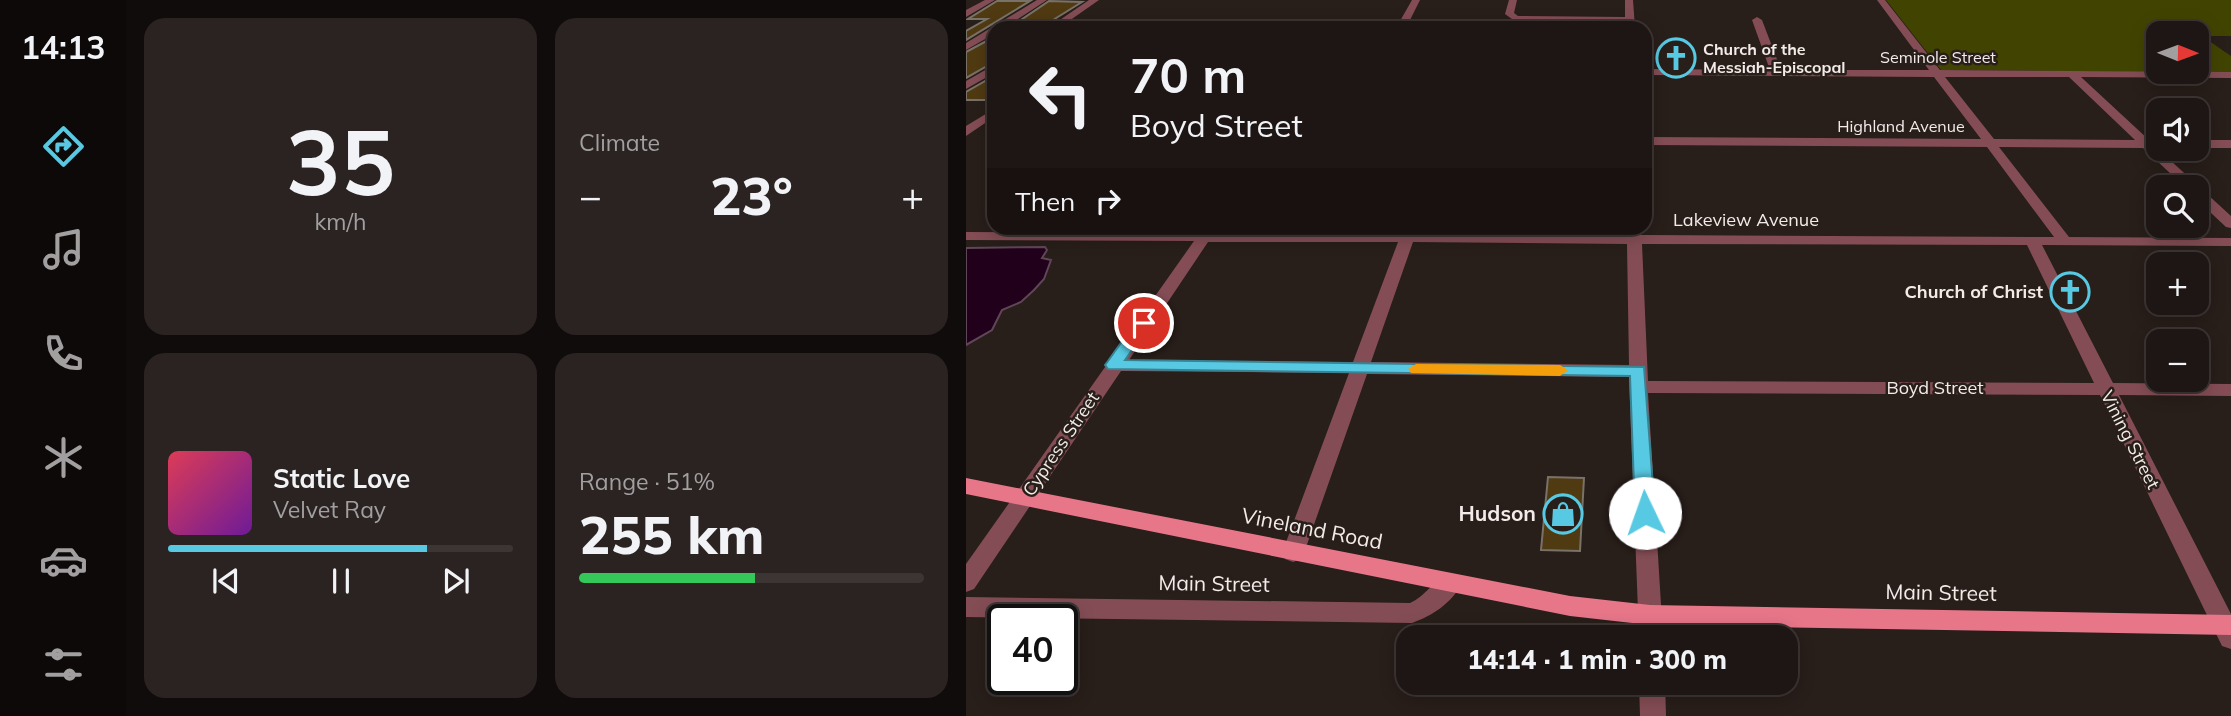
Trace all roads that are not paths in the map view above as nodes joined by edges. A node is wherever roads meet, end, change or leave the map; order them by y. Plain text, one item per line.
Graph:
1 (991, 0) edge
2 (1043, 0) edge
3 (1095, 0) edge
4 (1416, 0) edge
5 (1513, 0) edge
6 (1629, 0) edge
7 (1881, 0) edge
8 (966, 14) edge
9 (1757, 20) dead end
10 (1008, 21) edge
11 (1064, 21) edge
12 (1405, 21) edge
13 (1553, 21) edge
14 (1629, 21) edge
15 (987, 33) edge
16 (987, 43) edge
17 (968, 44) edge
18 (1652, 72) edge
19 (1777, 72) junction
20 (1938, 73) junction
21 (2070, 74) junction
22 (2231, 75) edge
23 (987, 76) edge
24 (966, 86) edge
25 (987, 117) edge
26 (966, 132) edge
27 (2146, 140) edge
28 (1652, 141) edge
29 (1992, 142) junction
30 (2146, 144) edge
31 (2209, 144) edge
32 (2231, 144) edge
33 (2167, 161) edge
34 (2181, 175) edge
35 (2209, 203) edge
36 (2231, 223) edge
37 (1652, 233) edge
38 (1483, 235) edge
39 (1634, 235) edge
40 (966, 236) edge
41 (1408, 236) junction
42 (1204, 237) junction
43 (2064, 240) junction
44 (2032, 241) junction
45 (2231, 242) edge
46 (1114, 365) junction
47 (1359, 369) junction
48 (1638, 379) junction
49 (2104, 388) junction
50 (2231, 390) edge
51 (966, 486) edge
52 (1025, 497) junction
53 (1293, 553) junction
54 (966, 582) edge
55 (1450, 583) junction
56 (966, 607) edge
57 (1647, 625) edge
58 (1651, 625) edge
59 (1798, 627) edge
60 (2228, 629) edge
61 (1652, 695) edge
62 (1653, 716) edge

1 - 8 street
2 - 10 street
3 - 11 street
4 - 12 street
5 - 13 street
6 - 14 street
7 - 20 street
9 - 19 street
15 - 17 street
16 - 17 street
18 - 19 street, Seminole Street
19 - 20 street, Seminole Street
20 - 21 street, Seminole Street
20 - 29 street
21 - 22 street, Seminole Street
21 - 27 street
23 - 24 street
25 - 26 street
28 - 29 street, Highland Avenue
29 - 30 street, Highland Avenue
29 - 43 street
31 - 32 street
33 - 34 street
35 - 36 street
37 - 44 street, Lakeview Avenue
38 - 41 street, Lakeview Avenue
39 - 48 street
40 - 42 street, Lakeview Avenue
41 - 42 street, Lakeview Avenue
41 - 47 street
42 - 46 street, Cypress Street
43 - 44 street, Lakeview Avenue
43 - 45 street, Lakeview Avenue
44 - 49 street, Vining Street
46 - 47 street, Boyd Street
46 - 52 street, Cypress Street
47 - 48 street, Boyd Street
47 - 53 street
48 - 49 street, Boyd Street
48 - 58 street
49 - 50 street, Boyd Street
49 - 60 street, Vining Street
51 - 52 main road, Vineland Road
52 - 53 main road, Vineland Road
52 - 54 street, Cypress Street
53 - 55 main road, Vineland Road
55 - 56 street, Main Street
55 - 57 main road, Vineland Road
59 - 60 main road, Main Street
61 - 62 street

